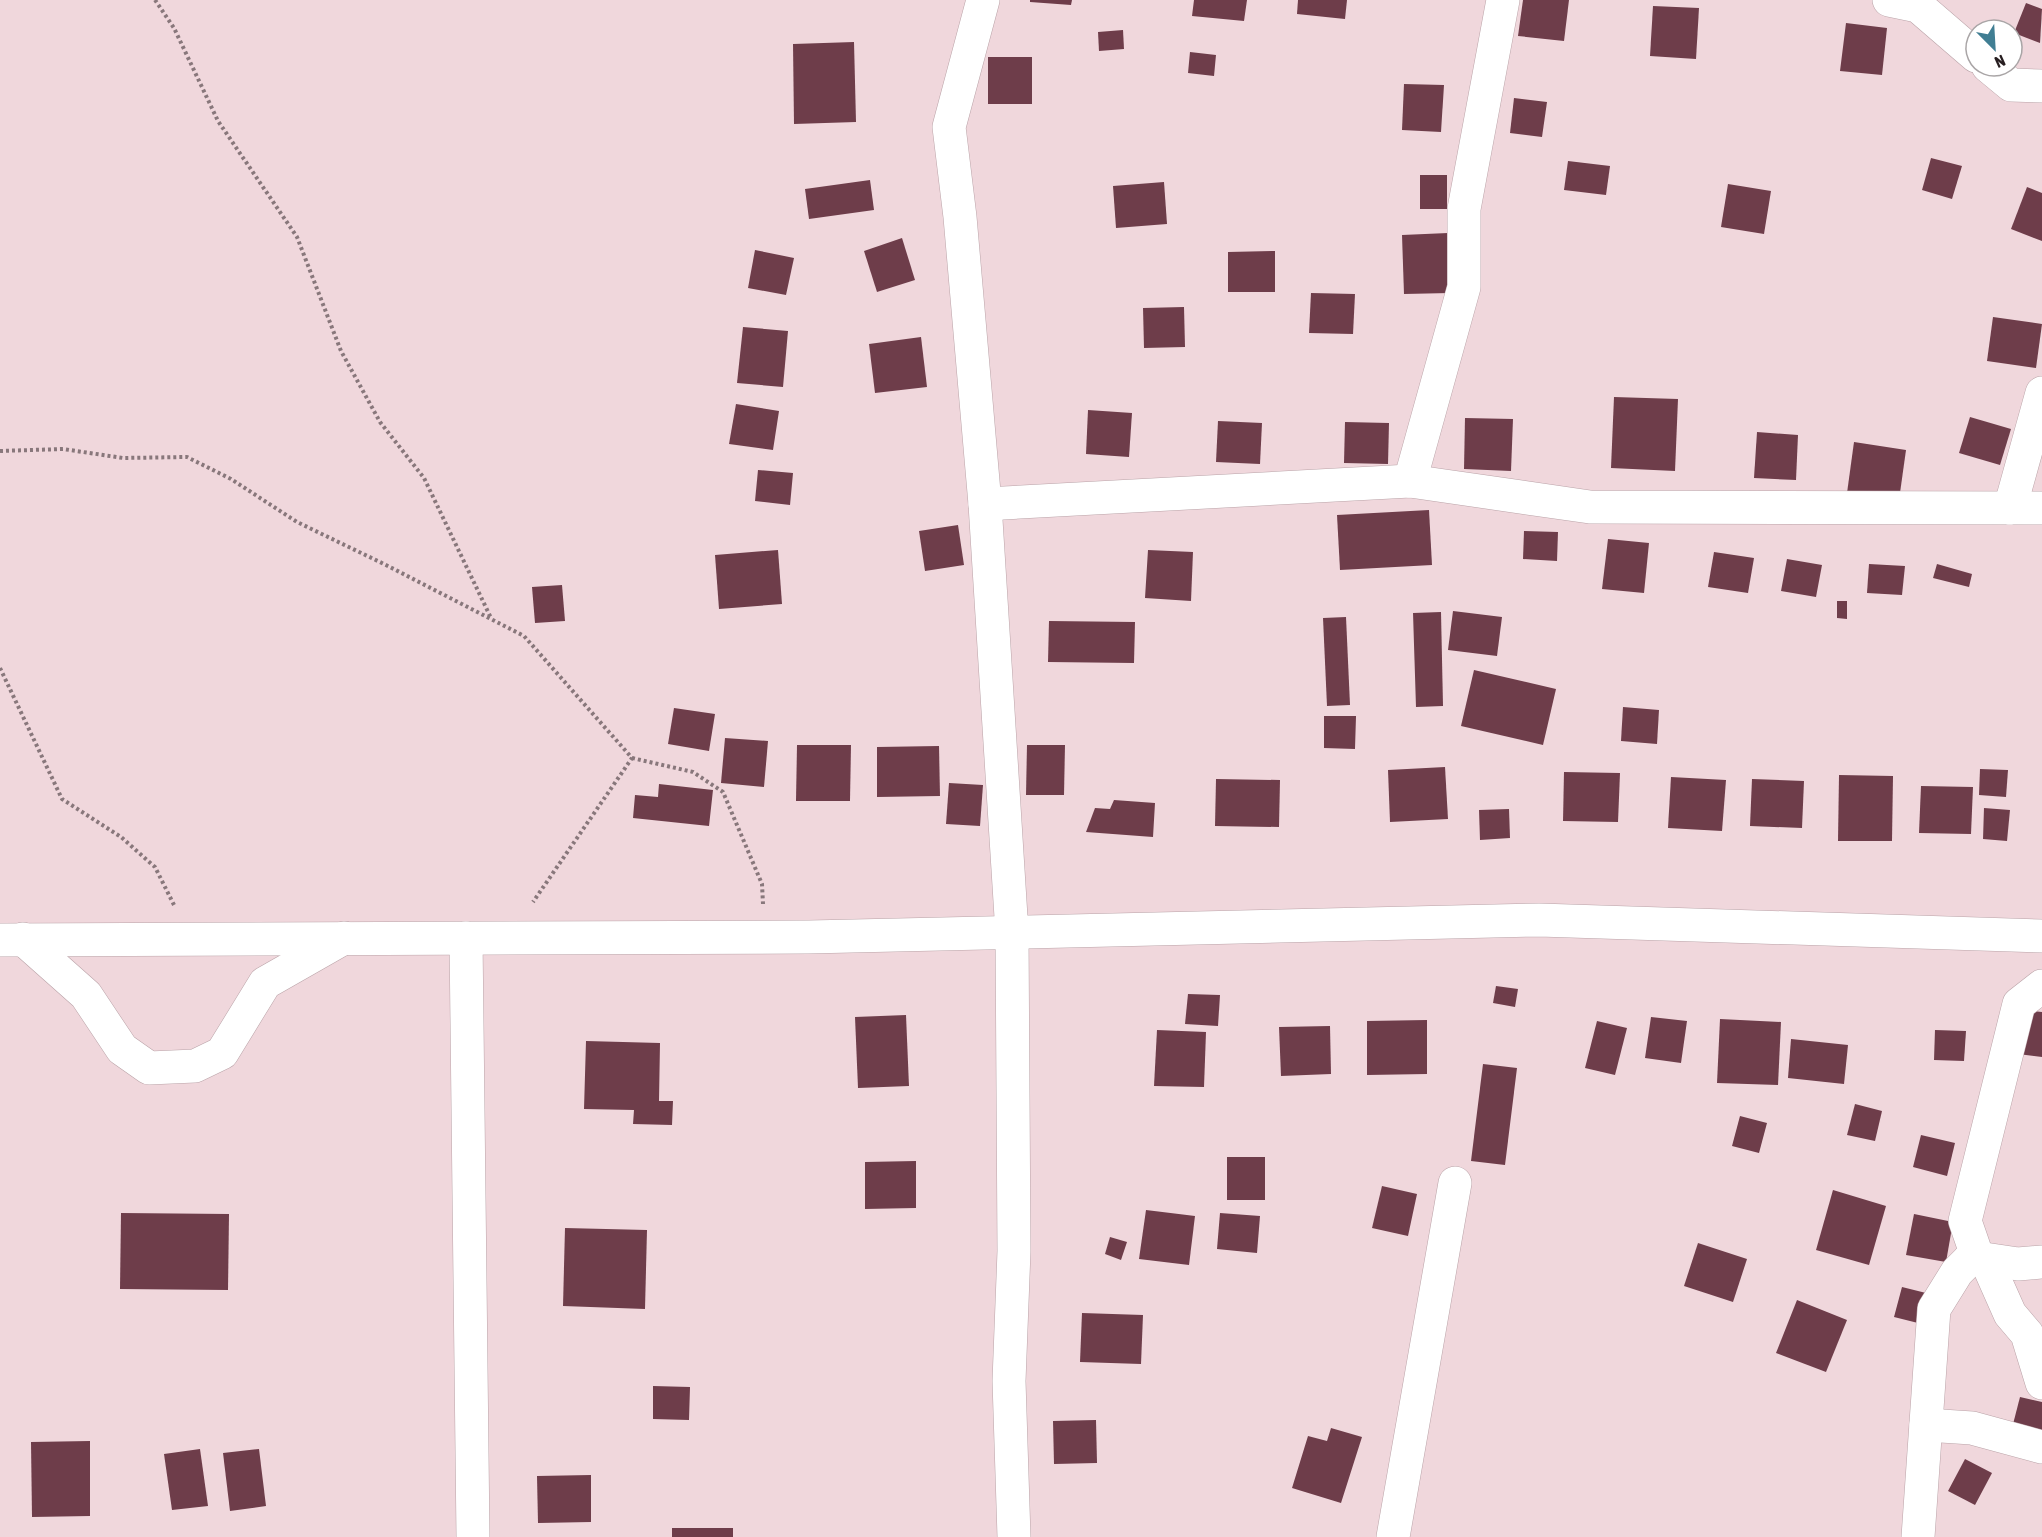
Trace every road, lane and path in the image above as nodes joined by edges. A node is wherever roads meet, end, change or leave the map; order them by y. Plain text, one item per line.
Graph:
1 (155, 0) edge
2 (983, 0) edge
3 (1503, 0) edge
4 (1889, 0) edge
5 (1964, 46) edge
6 (2003, 78) edge
7 (2042, 86) edge
8 (2042, 393) edge
9 (0, 451) edge
10 (1410, 481) junction
11 (985, 504) junction
12 (2010, 508) junction
13 (2042, 508) edge
14 (492, 619) junction
15 (0, 668) edge
16 (632, 758) junction
17 (1012, 933) junction
18 (2042, 936) edge
19 (763, 937) junction
20 (344, 938) junction
21 (466, 938) junction
22 (508, 938) junction
23 (11, 939) edge
24 (191, 939) junction
25 (2042, 986) edge
26 (1455, 1183) dead end
27 (1978, 1259) junction
28 (2042, 1262) edge
29 (2042, 1383) edge
30 (1926, 1425) junction
31 (2042, 1447) edge
32 (473, 1537) edge
33 (1014, 1537) edge
34 (1393, 1537) edge
35 (1918, 1537) edge

1 - 14 path
2 - 11 street
3 - 10 street
4 - 5 street
6 - 7 street
8 - 12 street
9 - 14 path
10 - 11 street
10 - 12 street
11 - 17 street
12 - 13 street
14 - 16 path
15 - 24 path
16 - 19 path
16 - 22 path
17 - 18 street
17 - 19 street
17 - 33 street
19 - 22 street
20 - 21 street
20 - 23 street
20 - 24 street
21 - 22 street
21 - 32 street
23 - 24 street
25 - 27 street
26 - 34 street
27 - 28 street
27 - 29 street
27 - 30 street
30 - 31 street
30 - 35 street

